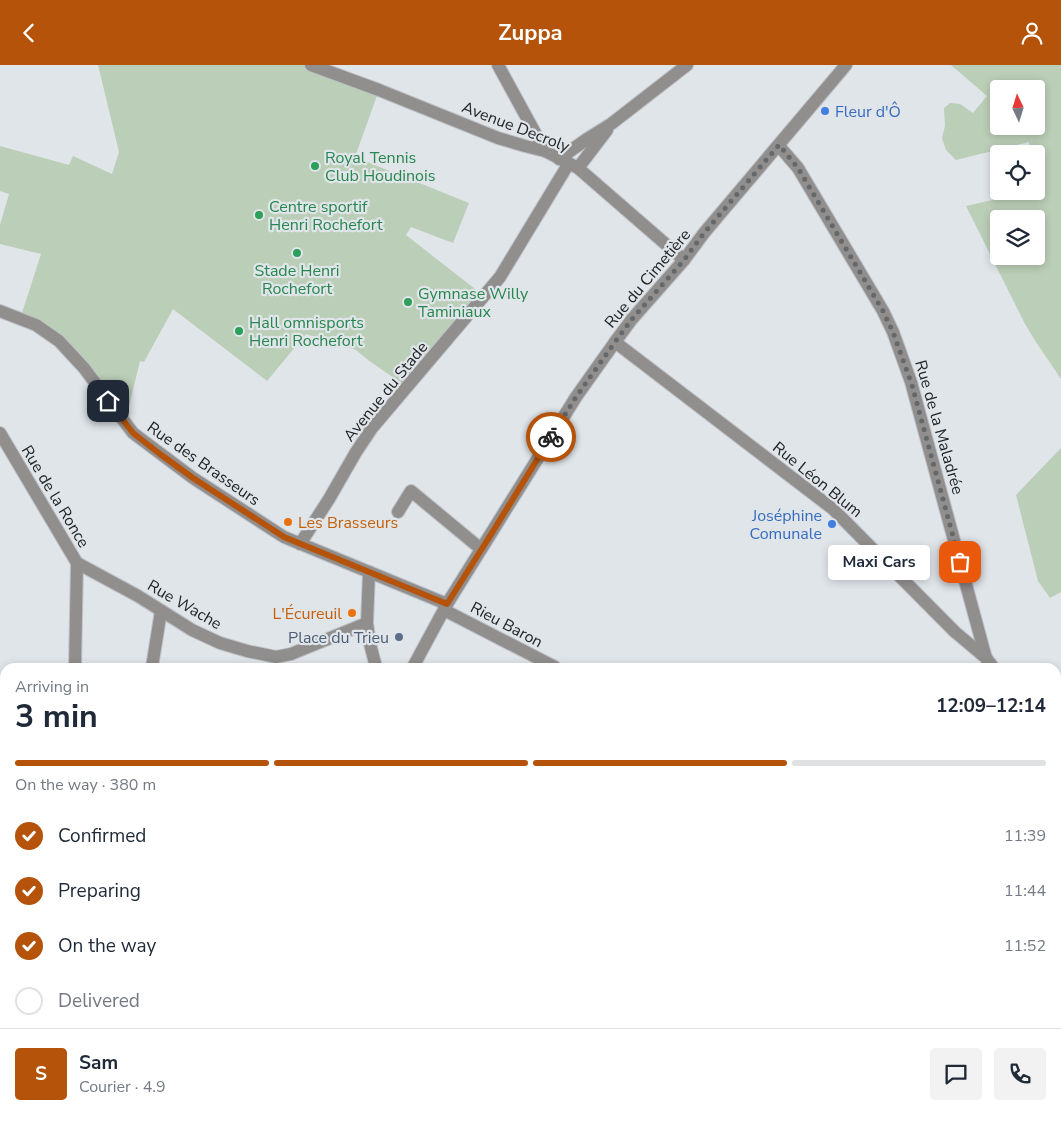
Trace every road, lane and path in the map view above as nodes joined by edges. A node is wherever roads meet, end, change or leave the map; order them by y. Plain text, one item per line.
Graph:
1 (311, 65) edge
2 (498, 65) edge
3 (687, 65) edge
4 (846, 65) edge
5 (611, 124) junction
6 (779, 145) junction
7 (545, 151) junction
8 (569, 163) junction
9 (684, 260) junction
10 (0, 311) edge
11 (615, 342) junction
12 (0, 433) edge
13 (398, 512) dead end
14 (300, 544) junction
15 (481, 549) junction
16 (77, 563) junction
17 (369, 572) junction
18 (445, 607) junction
19 (161, 611) junction
20 (367, 623) junction
21 (275, 662) edge
22 (75, 663) edge
23 (153, 663) edge
24 (375, 663) edge
25 (415, 663) edge
26 (548, 663) edge
27 (990, 663) edge

1 - 7 street, Avenue Decroly
2 - 7 street
3 - 5 street
4 - 6 street, Rue du Cimetière
5 - 8 street, Avenue du Stade
5 - 8 street
6 - 9 street, Rue du Cimetière
6 - 27 street, Rue de la Maladrée
7 - 8 street, Avenue Decroly
8 - 9 street, Avenue Decroly
8 - 14 street, Avenue du Stade
9 - 11 street, Rue du Cimetière
10 - 14 street, Rue des Brasseurs
11 - 15 street, Rue du Cimetière
11 - 27 street, Rue Léon Blum
12 - 16 street, Rue de la Ronce
13 - 15 street
14 - 17 street, Rue des Brasseurs
15 - 18 street, Rue du Cimetière
16 - 19 street, Rue Wache
16 - 22 street, Rue de la Ronce
17 - 18 street
17 - 20 street
18 - 25 street
18 - 26 street, Rieu Baron
19 - 21 street, Rue Wache
19 - 23 street
20 - 21 street, Rue Wache
20 - 24 street

